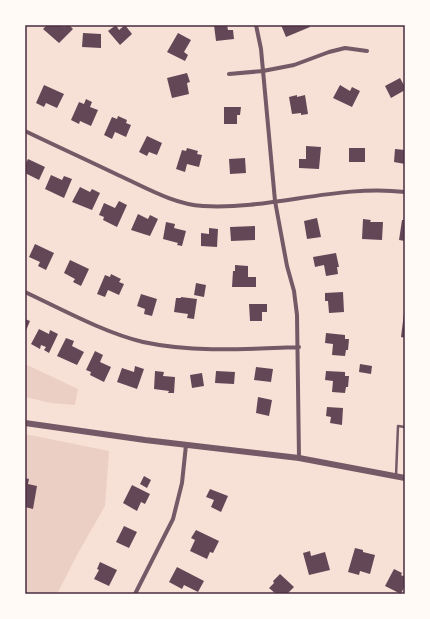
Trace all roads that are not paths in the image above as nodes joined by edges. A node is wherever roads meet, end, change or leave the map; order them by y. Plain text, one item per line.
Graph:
1 (256, 25) edge
2 (367, 51) dead end
3 (263, 71) junction
4 (229, 74) dead end
5 (25, 131) edge
6 (405, 192) edge
7 (275, 201) junction
8 (25, 292) edge
9 (299, 347) junction
10 (25, 423) edge
11 (405, 427) edge
12 (186, 445) junction
13 (299, 458) junction
14 (396, 477) junction
15 (405, 478) edge
16 (135, 594) edge

1 - 3 street
2 - 3 street
3 - 4 street
3 - 7 street
5 - 7 street
6 - 7 street
7 - 9 street
8 - 9 street
9 - 13 street
10 - 12 street
11 - 14 lane
12 - 13 street
12 - 16 street
13 - 14 street
14 - 15 street

